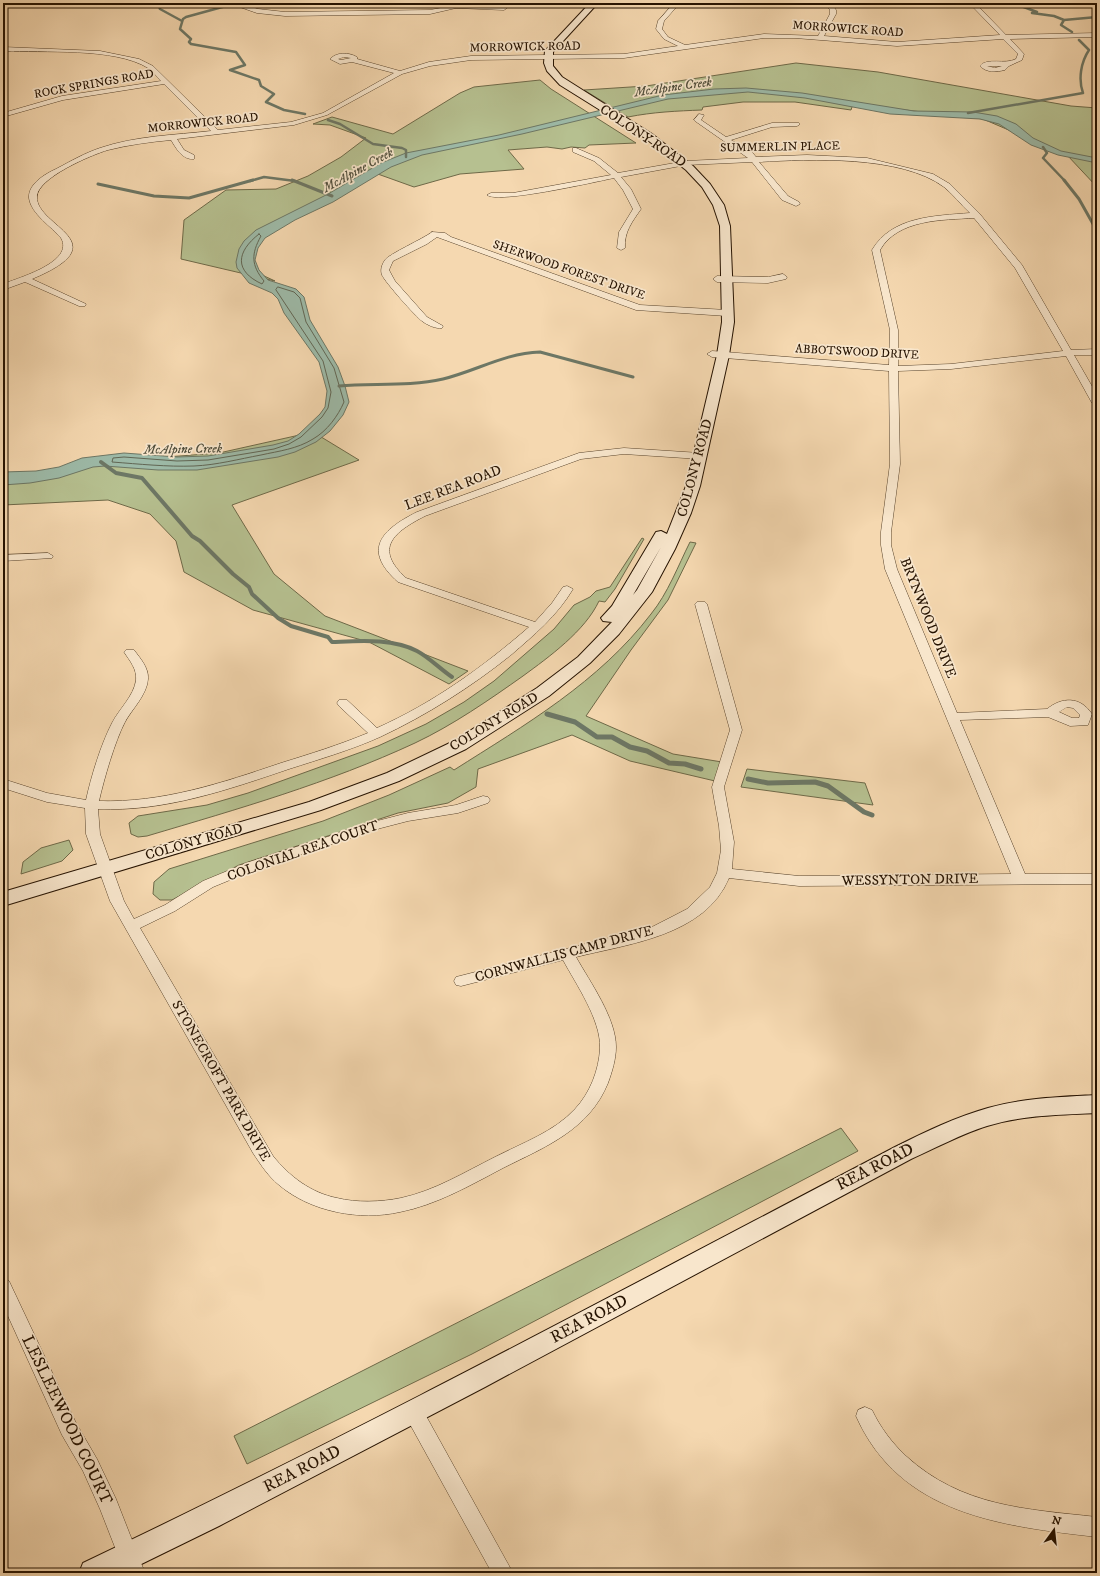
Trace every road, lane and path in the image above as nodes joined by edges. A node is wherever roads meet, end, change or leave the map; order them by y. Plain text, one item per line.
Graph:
1 (232, 3) edge
2 (587, 3) edge
3 (594, 3) edge
4 (677, 3) edge
5 (828, 3) edge
6 (972, 3) edge
7 (460, 4) edge
8 (504, 8) dead end
9 (1097, 35) edge
10 (1004, 37) junction
11 (820, 38) junction
12 (685, 47) junction
13 (3, 49) edge
14 (544, 57) junction
15 (352, 60) dead end
16 (1006, 65) dead end
17 (400, 73) junction
18 (166, 82) junction
19 (701, 114) dead end
20 (3, 115) edge
21 (797, 124) dead end
22 (217, 133) junction
23 (173, 138) junction
24 (725, 139) junction
25 (576, 150) dead end
26 (191, 157) dead end
27 (752, 159) junction
28 (682, 164) junction
29 (618, 176) junction
30 (491, 195) dead end
31 (796, 204) dead end
32 (976, 215) junction
33 (621, 248) dead end
34 (783, 277) dead end
35 (24, 278) junction
36 (722, 279) junction
37 (3, 287) edge
38 (82, 304) dead end
39 (722, 313) junction
40 (439, 326) dead end
41 (1097, 352) edge
42 (1068, 353) junction
43 (717, 354) junction
44 (894, 368) junction
45 (1097, 403) edge
46 (694, 455) junction
47 (48, 556) dead end
48 (3, 558) edge
49 (567, 589) dead end
50 (701, 604) dead end
51 (537, 626) junction
52 (130, 652) dead end
53 (343, 703) dead end
54 (1050, 713) dead end
55 (953, 716) junction
56 (376, 734) junction
57 (3, 783) edge
58 (482, 800) dead end
59 (92, 804) junction
60 (103, 864) junction
61 (724, 873) junction
62 (1020, 879) junction
63 (1097, 879) edge
64 (3, 889) edge
65 (3, 899) edge
66 (132, 926) junction
67 (567, 954) junction
68 (462, 981) dead end
69 (1097, 1104) edge
70 (3, 1286) edge
71 (413, 1412) junction
72 (865, 1416) dead end
73 (1097, 1527) edge
74 (132, 1564) edge
75 (93, 1573) edge
76 (503, 1573) edge

1 - 7 street
2 - 14 main road
3 - 14 main road
4 - 12 street
5 - 11 street
6 - 10 street
7 - 8 street
9 - 10 street, MORROWICK ROAD
10 - 11 street, MORROWICK ROAD
10 - 16 street
11 - 12 street, MORROWICK ROAD
12 - 14 street, MORROWICK ROAD
13 - 18 street
14 - 17 street, MORROWICK ROAD
14 - 28 main road, COLONY ROAD
15 - 17 street
17 - 22 street, MORROWICK ROAD
18 - 20 street, ROCK SPRINGS ROAD
18 - 22 street
19 - 24 street
21 - 24 street
22 - 23 street, MORROWICK ROAD
23 - 26 street
23 - 35 street, MORROWICK ROAD
24 - 27 street
25 - 29 street
27 - 28 street, SUMMERLIN PLACE
27 - 31 street
27 - 32 street, SUMMERLIN PLACE
28 - 29 street, SUMMERLIN PLACE
28 - 36 main road, COLONY ROAD
29 - 30 street, SUMMERLIN PLACE
29 - 33 street
32 - 42 street, SUMMERLIN PLACE
32 - 44 street, BRYNWOOD DRIVE
34 - 36 street
35 - 37 street, MORROWICK ROAD
35 - 38 street
36 - 39 main road, COLONY ROAD
39 - 40 street, SHERWOOD FOREST DRIVE
39 - 43 main road, COLONY ROAD
41 - 42 street, ABBOTSWOOD DRIVE
42 - 44 street, ABBOTSWOOD DRIVE
42 - 45 street, SUMMERLIN PLACE
43 - 44 street, ABBOTSWOOD DRIVE
43 - 46 main road, COLONY ROAD
44 - 55 street, BRYNWOOD DRIVE
46 - 51 street, LEE REA ROAD
46 - 60 main road, COLONY ROAD
47 - 48 street
49 - 51 street
50 - 61 street, CORNWALLIS CAMP DRIVE
51 - 56 street
52 - 59 street, STONECROFT PARK DRIVE
53 - 56 street
54 - 55 street
55 - 62 street, BRYNWOOD DRIVE
56 - 59 street
57 - 59 street
58 - 66 street, COLONIAL REA COURT
59 - 60 street, STONECROFT PARK DRIVE
60 - 64 main road, COLONY ROAD
60 - 65 main road, COLONY ROAD
60 - 66 street, STONECROFT PARK DRIVE
61 - 62 street, WESSYNTON DRIVE
61 - 67 street, CORNWALLIS CAMP DRIVE
62 - 63 street, WESSYNTON DRIVE
66 - 67 street, STONECROFT PARK DRIVE
67 - 68 street, CORNWALLIS CAMP DRIVE
69 - 71 main road, REA ROAD
70 - 74 street, LESLEEWOOD COURT
71 - 74 main road, REA ROAD
71 - 76 street
72 - 73 street
74 - 75 main road, REA ROAD

